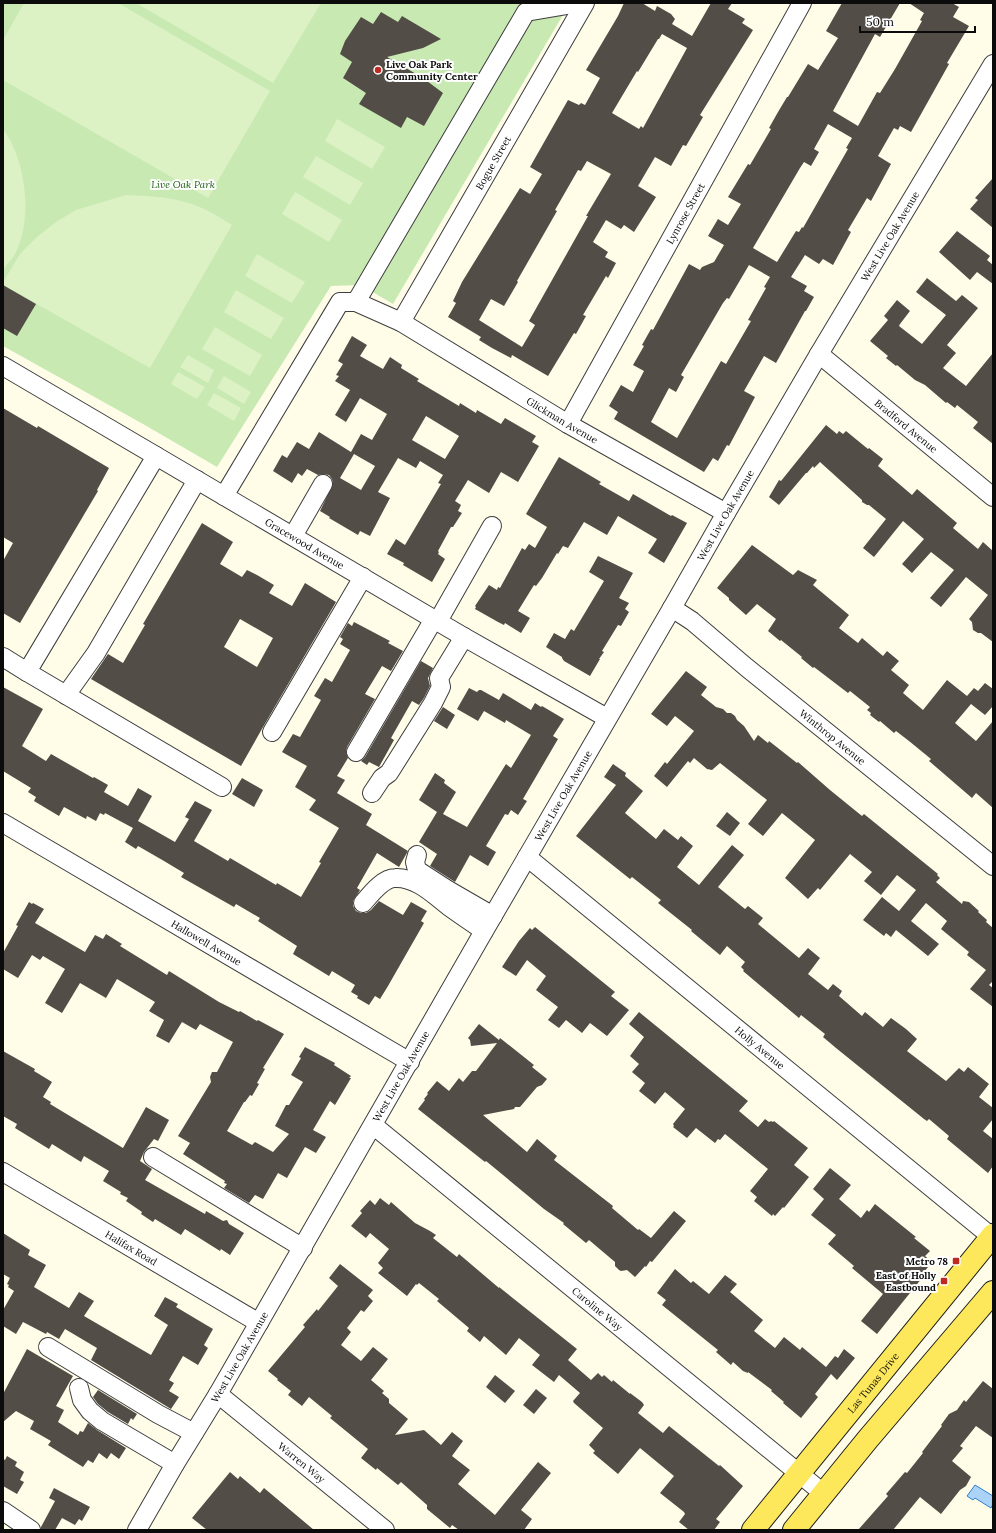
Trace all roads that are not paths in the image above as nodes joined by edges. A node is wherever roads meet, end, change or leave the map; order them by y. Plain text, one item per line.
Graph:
1 (579, 3) edge
2 (585, 3) edge
3 (802, 3) edge
4 (993, 64) edge
5 (356, 302) junction
6 (401, 322) junction
7 (819, 354) junction
8 (3, 366) edge
9 (568, 424) junction
10 (156, 456) junction
11 (197, 480) junction
12 (323, 484) dead end
13 (224, 496) junction
14 (993, 497) edge
15 (726, 513) junction
16 (492, 526) dead end
17 (293, 536) junction
18 (362, 577) junction
19 (672, 608) junction
20 (436, 620) junction
21 (464, 637) junction
22 (3, 657) edge
23 (27, 672) junction
24 (66, 695) junction
25 (607, 718) junction
26 (272, 732) dead end
27 (356, 752) dead end
28 (222, 787) dead end
29 (372, 793) dead end
30 (3, 823) edge
31 (417, 855) dead end
32 (527, 857) junction
33 (993, 866) edge
34 (363, 904) dead end
35 (493, 916) junction
36 (484, 931) junction
37 (410, 1062) junction
38 (373, 1125) junction
39 (153, 1157) dead end
40 (3, 1172) edge
41 (993, 1237) edge
42 (303, 1248) junction
43 (993, 1292) edge
44 (259, 1323) junction
45 (48, 1346) dead end
46 (79, 1388) dead end
47 (218, 1394) junction
48 (194, 1434) junction
49 (175, 1464) junction
50 (799, 1473) junction
51 (823, 1493) junction
52 (3, 1511) edge
53 (31, 1530) edge
54 (137, 1530) edge
55 (385, 1530) edge
56 (753, 1530) edge
57 (794, 1530) edge

1 - 5 street
2 - 6 street, Bogue Street
3 - 9 street, Lynrose Street
4 - 7 street, West Live Oak Avenue
5 - 6 street, Glickman Avenue
5 - 13 street
6 - 9 street, Glickman Avenue
7 - 14 street, Bradford Avenue
7 - 15 street, West Live Oak Avenue
8 - 10 street, Gracewood Avenue
9 - 15 street, Glickman Avenue
10 - 11 street, Gracewood Avenue
10 - 23 street
11 - 13 street, Gracewood Avenue
11 - 24 street
12 - 17 street
13 - 17 street, Gracewood Avenue
15 - 19 street, West Live Oak Avenue
16 - 20 street
17 - 18 street, Gracewood Avenue
18 - 20 street, Gracewood Avenue
18 - 26 street
19 - 25 street, West Live Oak Avenue
19 - 33 street, Winthrop Avenue
20 - 21 street, Gracewood Avenue
20 - 27 street
21 - 25 street, Gracewood Avenue
21 - 29 street
22 - 23 street
23 - 24 street
24 - 28 street
25 - 32 street, West Live Oak Avenue
30 - 37 street, Hallowell Avenue
31 - 35 street
32 - 35 street, West Live Oak Avenue
32 - 41 street, Holly Avenue
34 - 36 street
35 - 36 street, West Live Oak Avenue
36 - 37 street, West Live Oak Avenue
37 - 38 street, West Live Oak Avenue
38 - 42 street, West Live Oak Avenue
38 - 50 street, Caroline Way
39 - 42 street
40 - 44 street, Halifax Road
41 - 50 main road, Las Tunas Drive
42 - 44 street, West Live Oak Avenue
43 - 51 main road
44 - 47 street, West Live Oak Avenue
45 - 48 street
46 - 49 street
47 - 48 street, West Live Oak Avenue
47 - 55 street, Warren Way
48 - 49 street, West Live Oak Avenue
49 - 54 street, West Live Oak Avenue
50 - 51 street, Caroline Way
50 - 56 main road, Las Tunas Drive
51 - 57 main road
52 - 53 street

